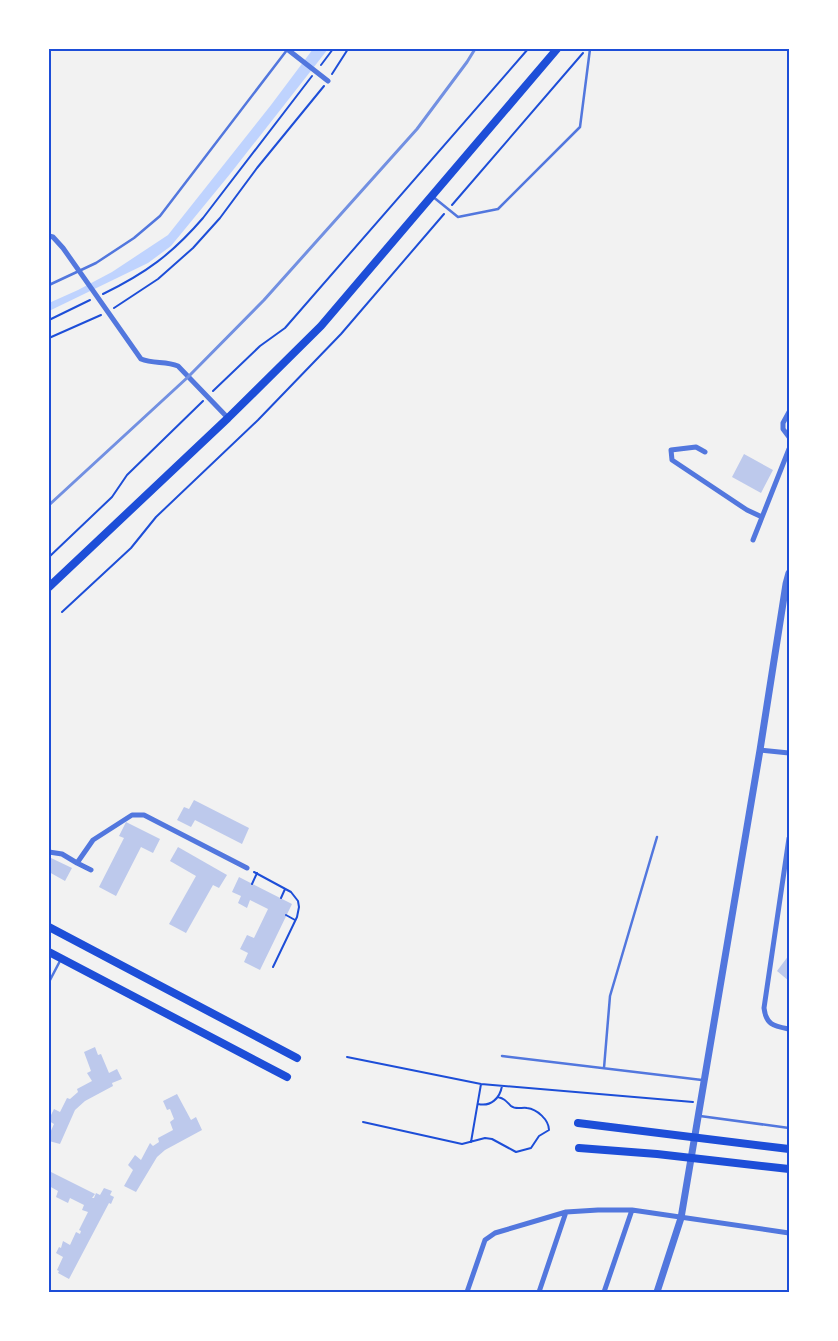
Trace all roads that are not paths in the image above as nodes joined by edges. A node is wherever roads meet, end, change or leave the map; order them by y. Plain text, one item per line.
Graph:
1 (288, 49) edge
2 (557, 49) edge
3 (588, 49) edge
4 (328, 81) road end
5 (432, 196) junction
6 (49, 236) edge
7 (79, 271) junction
8 (49, 285) edge
9 (789, 412) edge
10 (228, 418) junction
11 (789, 437) edge
12 (789, 449) edge
13 (705, 452) dead end
14 (762, 518) junction
15 (753, 540) dead end
16 (789, 573) edge
17 (49, 587) edge
18 (760, 750) junction
19 (789, 753) edge
20 (657, 837) dead end
21 (789, 838) edge
22 (49, 852) edge
23 (77, 863) junction
24 (247, 868) road end
25 (91, 870) dead end
26 (49, 927) edge
27 (49, 952) edge
28 (62, 958) junction
29 (49, 982) edge
30 (789, 1029) edge
31 (502, 1056) dead end
32 (297, 1058) dead end
33 (604, 1068) junction
34 (286, 1077) dead end
35 (704, 1080) junction
36 (698, 1116) junction
37 (578, 1123) dead end
38 (789, 1128) edge
39 (579, 1148) dead end
40 (789, 1149) edge
41 (789, 1169) edge
42 (632, 1210) junction
43 (566, 1212) junction
44 (681, 1218) junction
45 (789, 1233) edge
46 (467, 1292) edge
47 (539, 1292) edge
48 (604, 1292) edge
49 (658, 1292) edge

1 - 4 street
1 - 7 lane
2 - 5 main road
3 - 5 lane
5 - 10 main road
6 - 7 street
7 - 8 lane
7 - 10 street
9 - 11 street
10 - 17 main road
12 - 14 street
13 - 14 street
14 - 15 street
16 - 18 street
18 - 19 street
18 - 35 street
20 - 33 lane
21 - 30 street
22 - 23 street
23 - 24 street
23 - 25 street
26 - 32 main road
27 - 28 main road
28 - 29 lane
28 - 34 main road
31 - 33 lane
33 - 35 lane
35 - 36 street
36 - 38 lane
36 - 44 street
37 - 40 main road
39 - 41 main road
42 - 43 street
42 - 44 street
42 - 48 street
43 - 46 street
43 - 47 street
44 - 45 street
44 - 49 street

